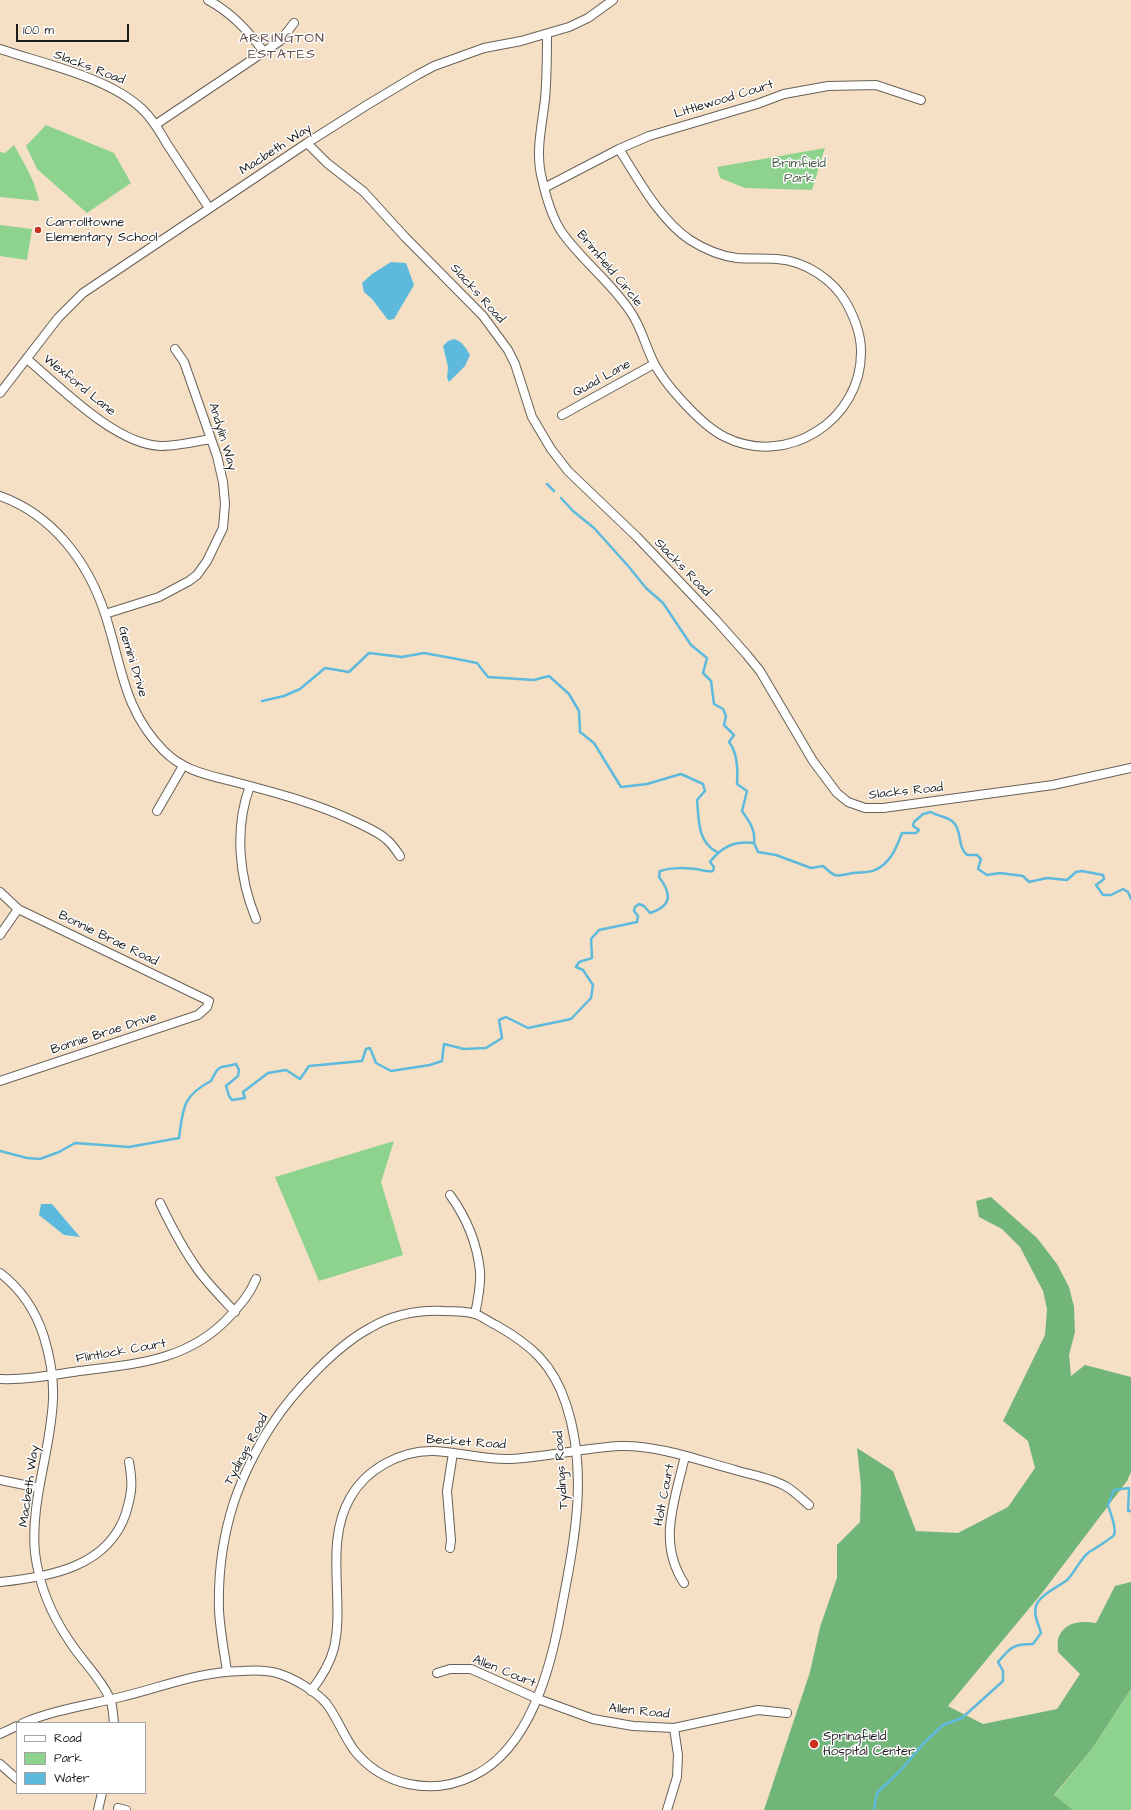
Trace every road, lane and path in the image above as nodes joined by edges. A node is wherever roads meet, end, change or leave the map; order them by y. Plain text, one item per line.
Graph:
1 (208, 0) edge
2 (613, 0) edge
3 (294, 23) dead end
4 (547, 34) junction
5 (0, 49) edge
6 (264, 52) junction
7 (921, 100) dead end
8 (155, 125) junction
9 (307, 143) junction
10 (619, 150) junction
11 (544, 188) junction
12 (209, 208) junction
13 (175, 349) dead end
14 (27, 358) junction
15 (654, 364) junction
16 (0, 394) edge
17 (562, 415) dead end
18 (210, 439) junction
19 (0, 496) edge
20 (105, 614) junction
21 (183, 766) junction
22 (1131, 768) edge
23 (250, 786) junction
24 (157, 811) dead end
25 (400, 856) dead end
26 (0, 892) edge
27 (18, 909) junction
28 (256, 919) dead end
29 (0, 935) edge
30 (209, 1001) joint
31 (0, 1081) edge
32 (450, 1195) dead end
33 (160, 1203) dead end
34 (0, 1273) edge
35 (256, 1279) dead end
36 (235, 1312) junction
37 (475, 1314) junction
38 (53, 1375) junction
39 (0, 1379) edge
40 (575, 1450) junction
41 (453, 1453) junction
42 (685, 1456) junction
43 (128, 1462) dead end
44 (0, 1480) edge
45 (39, 1488) junction
46 (809, 1505) dead end
47 (450, 1548) dead end
48 (40, 1576) junction
49 (0, 1582) edge
50 (684, 1583) dead end
51 (227, 1671) junction
52 (437, 1673) dead end
53 (311, 1691) junction
54 (538, 1699) junction
55 (110, 1700) junction
56 (787, 1713) dead end
57 (27, 1722) edge
58 (114, 1722) edge
59 (16, 1726) edge
60 (674, 1728) junction
61 (0, 1734) edge
62 (0, 1764) edge
63 (16, 1778) edge
64 (102, 1794) edge
65 (98, 1810) edge
66 (667, 1810) edge

1 - 6 street
2 - 4 street, Macbeth Way
3 - 6 street
4 - 9 street, Macbeth Way
4 - 11 street, Brimfield Circle
5 - 8 street, Slacks Road
6 - 8 street
7 - 10 street, Littlewood Court
8 - 12 street, Slacks Road
9 - 12 street, Macbeth Way
9 - 22 street, Slacks Road
10 - 11 street, Littlewood Court
10 - 15 street, Brimfield Circle
11 - 15 street, Brimfield Circle
12 - 14 street, Macbeth Way
13 - 18 street, Andylin Way
14 - 16 street, Macbeth Way
14 - 18 street, Wexford Lane
15 - 17 street, Quad Lane
18 - 20 street, Andylin Way
19 - 20 street, Gemini Drive
20 - 21 street, Gemini Drive
21 - 23 street, Gemini Drive
21 - 24 street
23 - 25 street, Gemini Drive
23 - 28 street
26 - 27 street, Bonnie Brae Road
27 - 29 street
27 - 30 street, Bonnie Brae Road
30 - 31 street, Bonnie Brae Drive
32 - 37 street
33 - 36 street
34 - 38 street, Macbeth Way
35 - 36 street, Flintlock Court
36 - 38 street, Flintlock Court
37 - 40 street, Tydings Road
37 - 51 street, Tydings Road
38 - 39 street, Flintlock Court
38 - 45 street, Macbeth Way
40 - 41 street, Becket Road
40 - 42 street, Becket Road
40 - 54 street, Tydings Road
41 - 47 street
41 - 53 street, Becket Road
42 - 46 street, Becket Road
42 - 50 street, Holt Court
43 - 48 street
44 - 45 street
45 - 48 street, Macbeth Way
48 - 49 street
48 - 55 street, Macbeth Way
51 - 53 street, Tydings Road
51 - 55 street, Tydings Road
52 - 54 street, Allen Court
53 - 54 street, Tydings Road
54 - 60 street, Allen Road
55 - 57 street, Tydings Road
55 - 58 street, Macbeth Way
56 - 60 street, Allen Road
59 - 61 street
60 - 66 street
62 - 63 street
64 - 65 street

